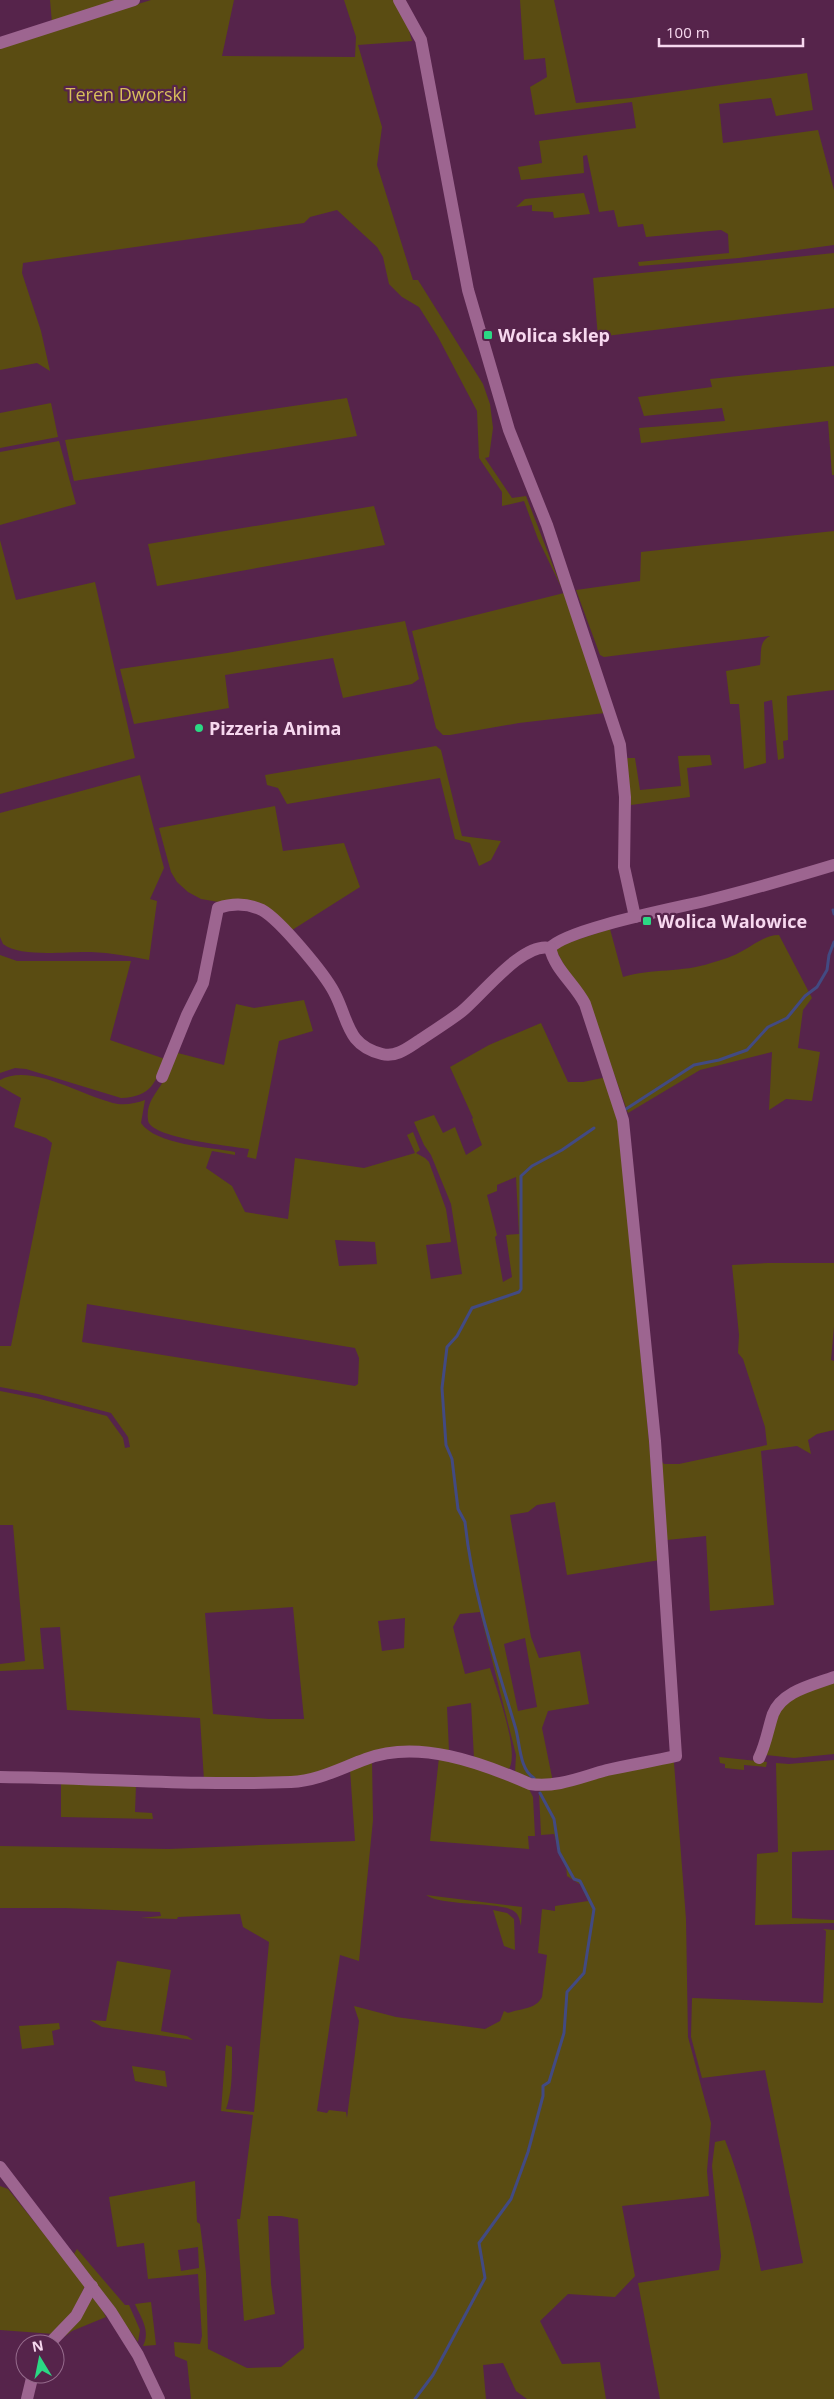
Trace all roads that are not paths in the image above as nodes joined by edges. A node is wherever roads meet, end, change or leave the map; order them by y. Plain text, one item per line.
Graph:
1 (134, 0) edge
2 (399, 0) edge
3 (0, 43) edge
4 (834, 866) edge
5 (635, 917) junction
6 (550, 948) junction
7 (162, 1077) dead end
8 (834, 1677) edge
9 (760, 1758) dead end
10 (0, 1777) edge
11 (0, 2167) edge
12 (92, 2286) junction
13 (59, 2334) edge
14 (30, 2384) edge
15 (26, 2399) edge
16 (159, 2399) edge

1 - 3 street
2 - 5 street
4 - 5 street
5 - 6 street
6 - 7 street
6 - 10 street
8 - 9 street
11 - 12 street
12 - 13 street
12 - 16 street
14 - 15 street

